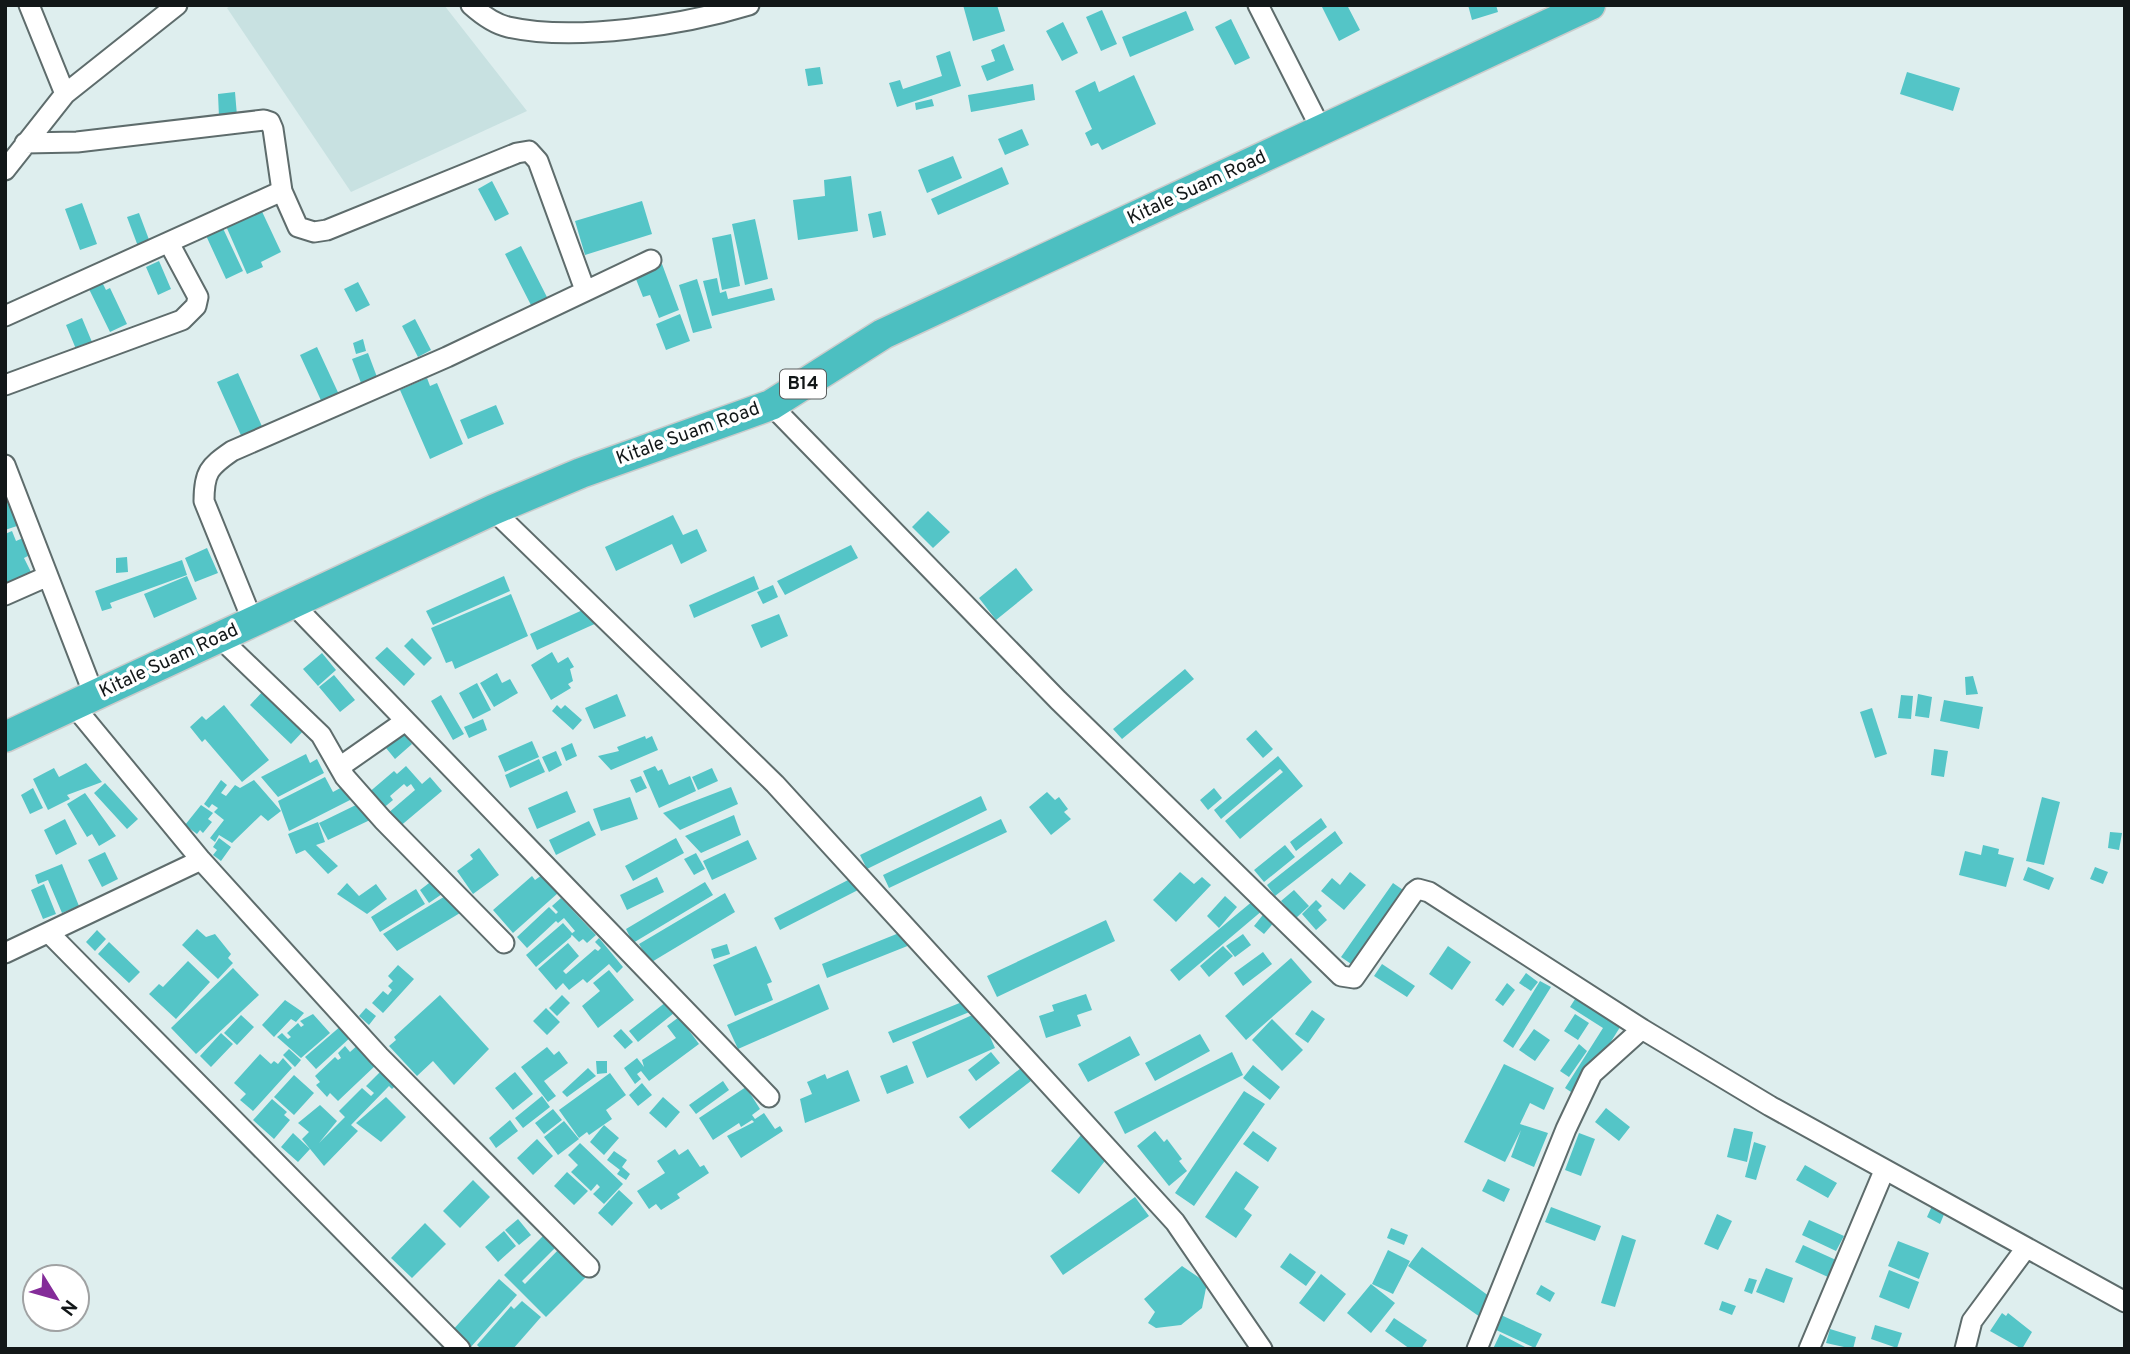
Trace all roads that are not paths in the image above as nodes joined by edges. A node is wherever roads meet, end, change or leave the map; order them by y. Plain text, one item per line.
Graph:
1 (29, 5) edge
2 (177, 5) edge
3 (471, 5) edge
4 (749, 5) edge
5 (1258, 5) edge
6 (1590, 5) edge
7 (65, 94) junction
8 (1321, 130) junction
9 (25, 143) junction
10 (5, 170) edge
11 (282, 191) junction
12 (169, 243) junction
13 (652, 260) dead end
14 (585, 290) junction
15 (5, 316) edge
16 (5, 385) edge
17 (771, 405) junction
18 (5, 466) edge
19 (493, 510) junction
20 (48, 576) junction
21 (5, 595) edge
22 (293, 605) junction
23 (253, 622) junction
24 (220, 638) junction
25 (84, 701) junction
26 (404, 722) junction
27 (5, 737) edge
28 (341, 766) junction
29 (201, 860) junction
30 (49, 933) junction
31 (504, 943) dead end
32 (5, 953) edge
33 (1642, 1029) junction
34 (769, 1097) dead end
35 (1884, 1171) junction
36 (2026, 1248) junction
37 (589, 1267) dead end
38 (2125, 1302) edge
39 (460, 1349) edge
40 (1262, 1349) edge
41 (1477, 1349) edge
42 (1810, 1349) edge
43 (1965, 1349) edge

1 - 7 street
2 - 7 street
3 - 4 street
5 - 8 street
6 - 8 highway, Kitale Suam Road / B14
7 - 9 street
8 - 17 highway, Kitale Suam Road / B14
9 - 10 street
9 - 11 street
11 - 12 street
11 - 14 street
12 - 15 street
12 - 16 street
13 - 14 street
14 - 23 street
17 - 19 highway, Kitale Suam Road / B14
17 - 33 street
18 - 20 street
19 - 22 highway, Kitale Suam Road / B14
19 - 40 street
20 - 21 street
20 - 25 street
22 - 23 highway, Kitale Suam Road / B14
22 - 26 street
23 - 24 highway, Kitale Suam Road / B14
24 - 25 highway, Kitale Suam Road / B14
24 - 28 street
25 - 27 highway, Kitale Suam Road / B14
25 - 29 street
26 - 28 street
26 - 34 street
28 - 31 street
29 - 30 street
29 - 37 street
30 - 32 street
30 - 39 street
33 - 35 street
33 - 41 street
35 - 36 street
35 - 42 street
36 - 38 street
36 - 43 street

